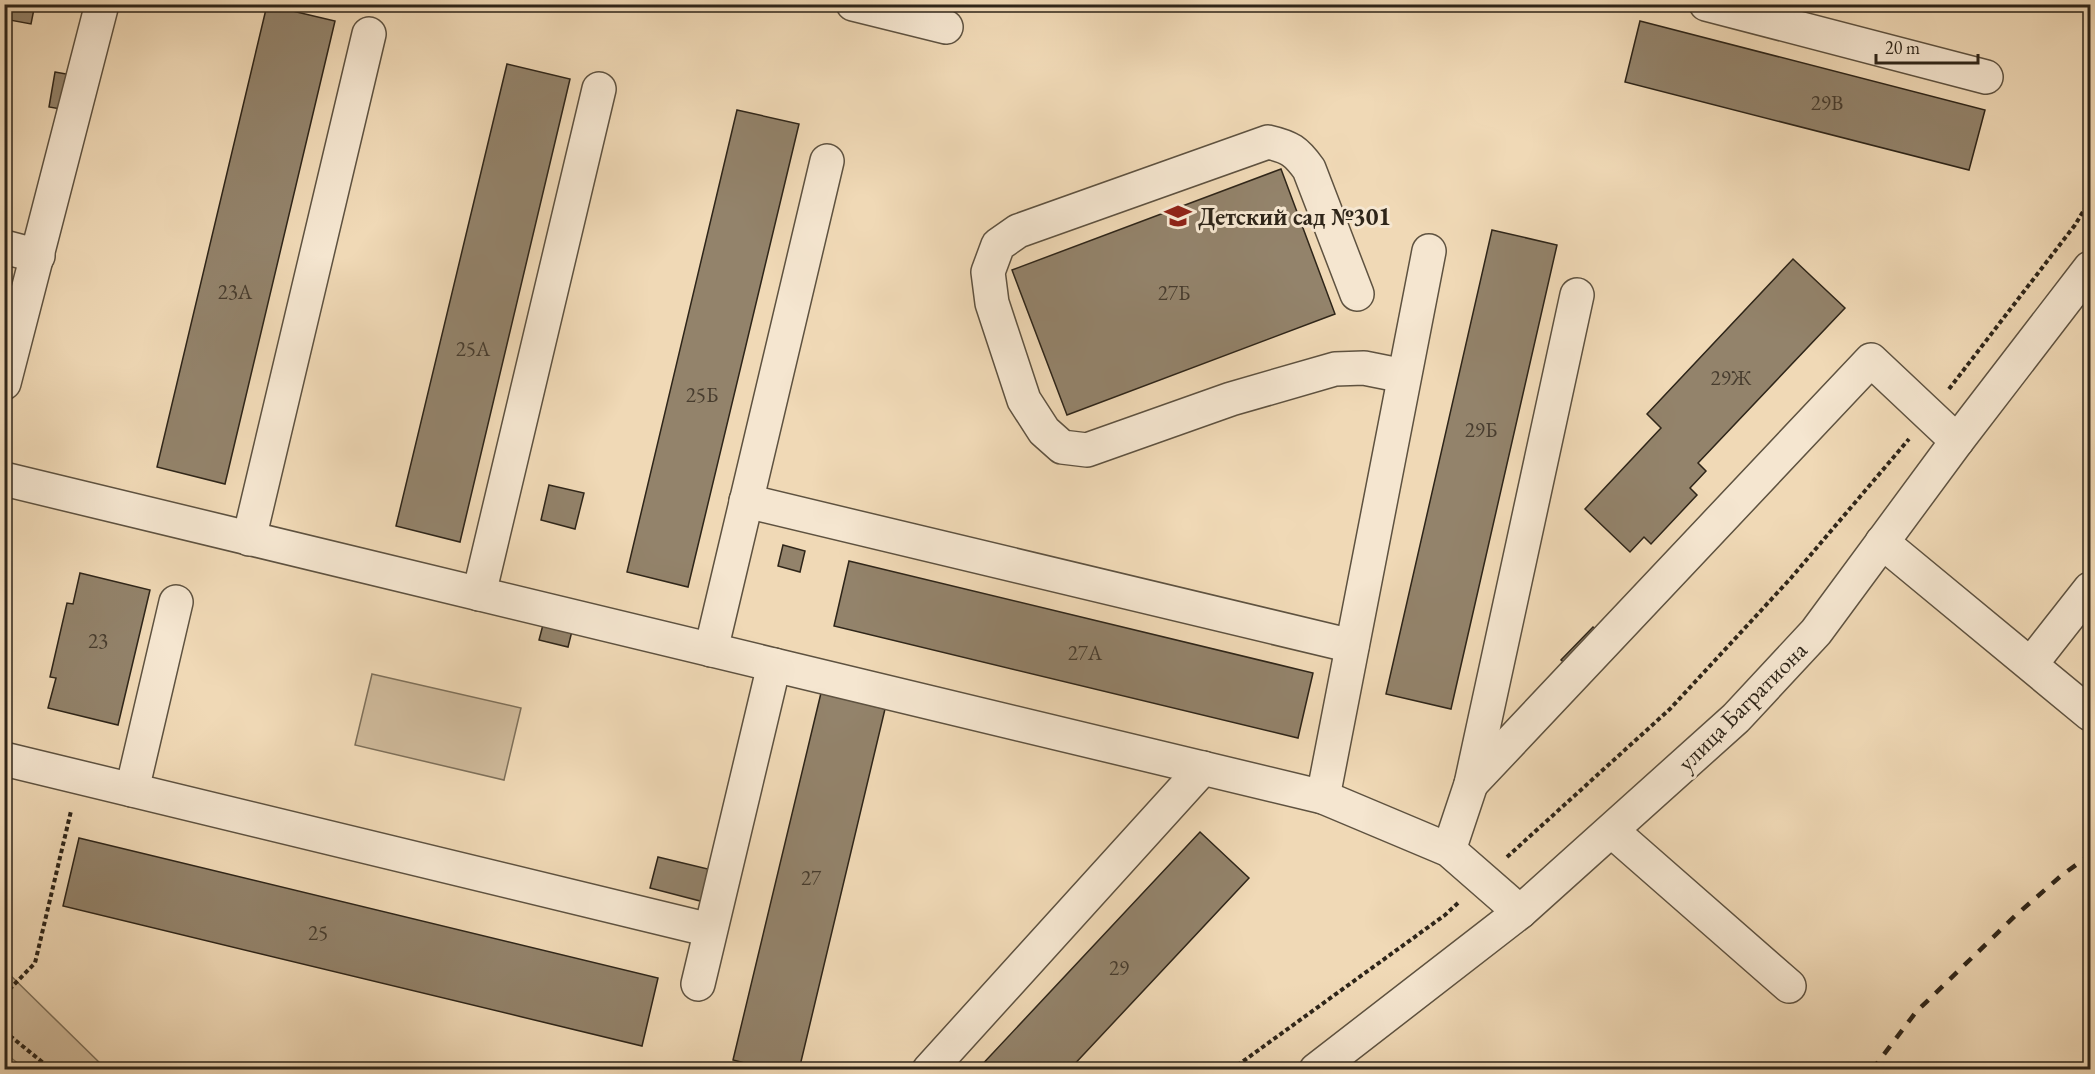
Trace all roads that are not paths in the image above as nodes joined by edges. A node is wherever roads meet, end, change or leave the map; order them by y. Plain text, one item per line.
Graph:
1 (102, 4) edge
2 (853, 4) edge
3 (1706, 4) edge
4 (946, 27) dead end
5 (369, 34) dead end
6 (1986, 77) dead end
7 (599, 89) dead end
8 (827, 162) dead end
9 (4, 247) edge
10 (1429, 251) dead end
11 (38, 256) junction
12 (2090, 269) edge
13 (1357, 294) dead end
14 (1577, 295) dead end
15 (8, 351) edge
16 (1404, 376) junction
17 (4, 383) edge
18 (1957, 441) junction
19 (4, 479) edge
20 (746, 501) junction
21 (249, 538) junction
22 (1882, 542) junction
23 (2091, 589) edge
24 (479, 594) junction
25 (176, 602) dead end
26 (1352, 646) junction
27 (711, 650) junction
28 (2031, 664) junction
29 (774, 665) junction
30 (2091, 714) edge
31 (4, 759) edge
32 (1203, 768) junction
33 (1471, 784) junction
34 (132, 790) junction
35 (1323, 797) junction
36 (1612, 831) junction
37 (1449, 850) junction
38 (1520, 912) junction
39 (710, 930) junction
40 (698, 984) dead end
41 (1789, 986) dead end
42 (929, 1070) edge
43 (1316, 1070) edge

1 - 11 street
2 - 4 street
3 - 6 street
5 - 21 street
7 - 24 street
8 - 20 street
9 - 11 street
10 - 16 street
11 - 15 street
12 - 18 street, улица Багратиона
13 - 16 street
14 - 33 street
15 - 17 street
16 - 26 street
18 - 22 street, улица Багратиона
18 - 33 street
19 - 21 street
20 - 26 street
20 - 27 street
21 - 24 street
22 - 28 street
22 - 36 street, улица Багратиона
23 - 28 street
24 - 27 street
25 - 34 street
26 - 35 street
27 - 29 street
28 - 30 street
29 - 32 street
29 - 39 street
31 - 34 street
32 - 35 street
32 - 42 street
33 - 37 street
34 - 39 street
35 - 37 street
36 - 38 street, улица Багратиона
36 - 41 street
37 - 38 street
38 - 43 street, улица Багратиона
39 - 40 street

